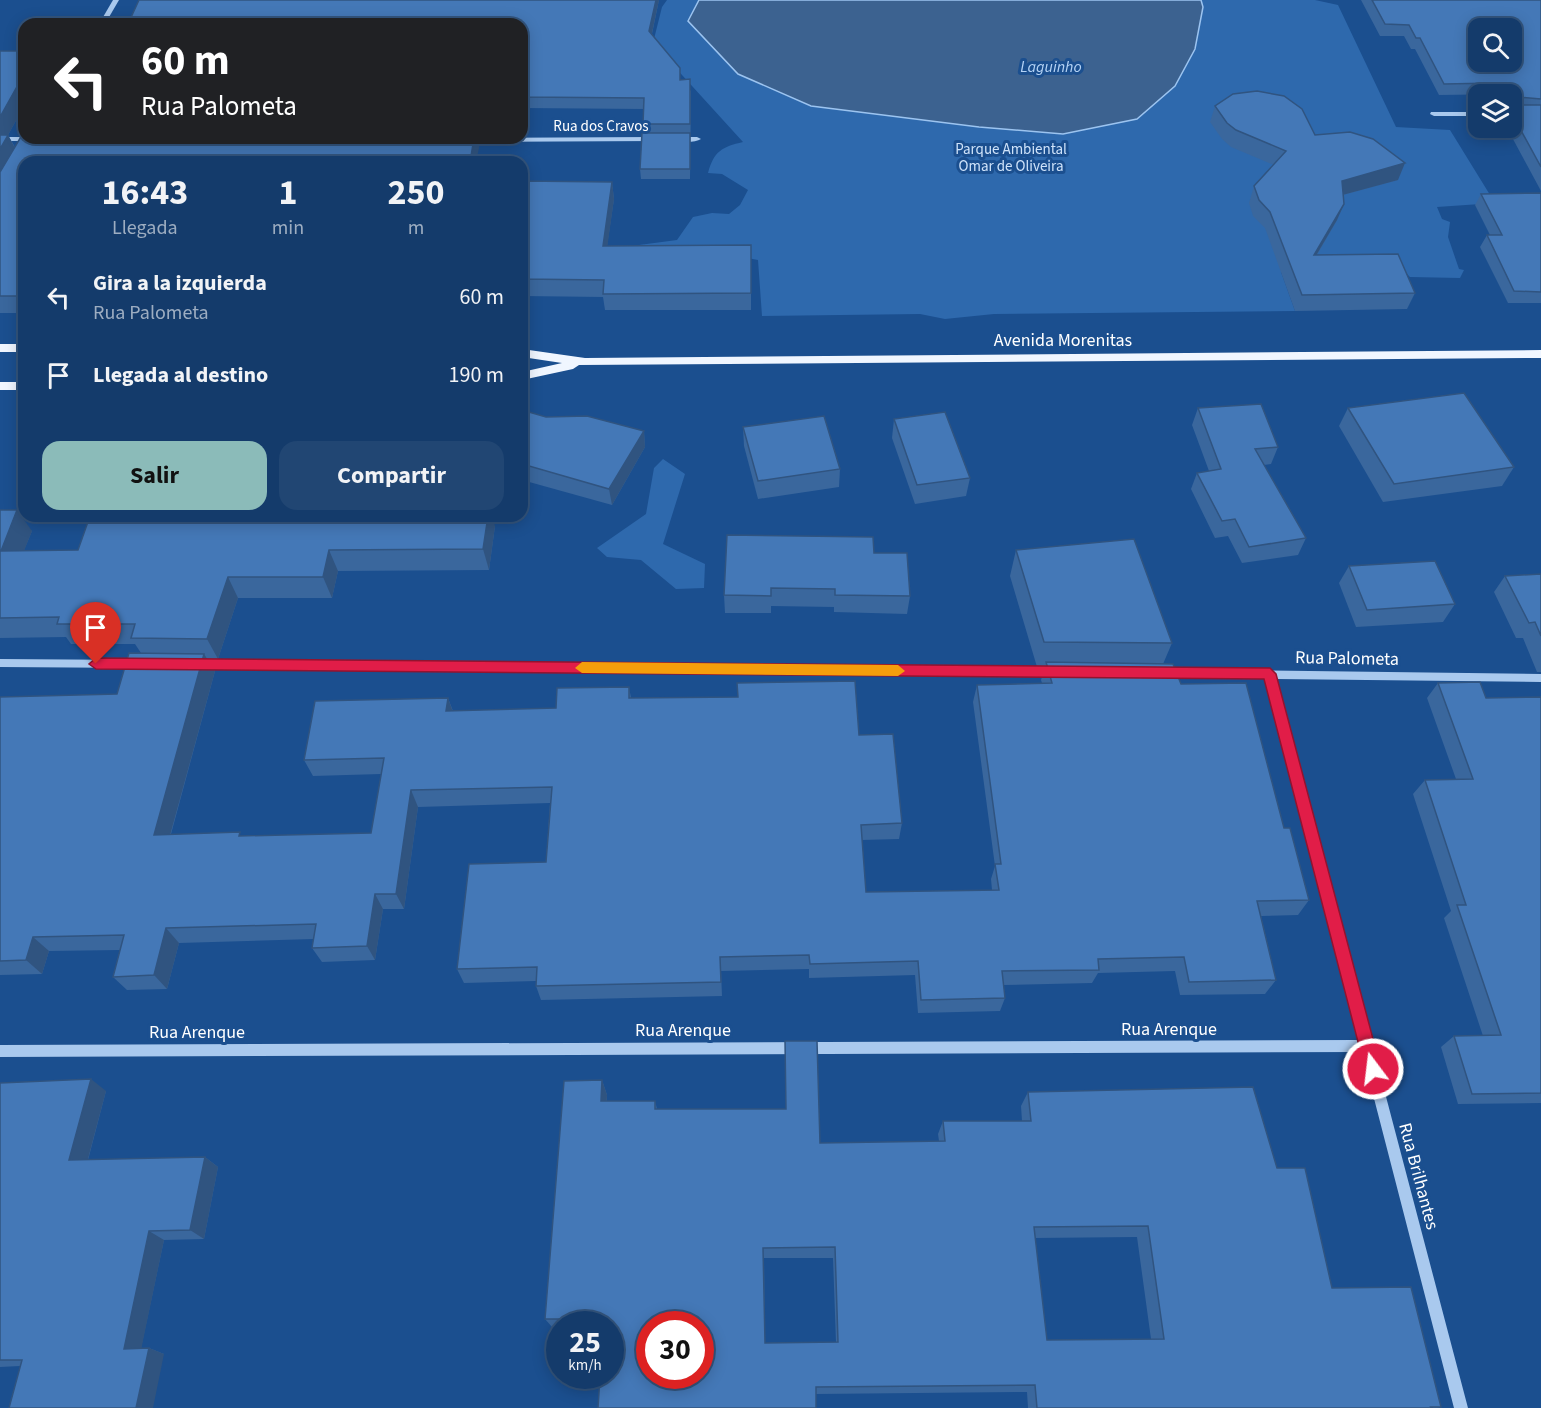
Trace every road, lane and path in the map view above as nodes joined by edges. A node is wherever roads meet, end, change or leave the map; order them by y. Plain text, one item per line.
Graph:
1 (116, 0) edge
2 (106, 18) edge
3 (1434, 114) dead end
4 (1468, 114) edge
5 (0, 139) edge
6 (18, 139) edge
7 (697, 139) dead end
8 (528, 140) edge
9 (29, 144) edge
10 (27, 148) edge
11 (0, 348) edge
12 (18, 348) edge
13 (528, 354) edge
14 (1541, 354) edge
15 (585, 362) junction
16 (528, 375) edge
17 (0, 386) edge
18 (18, 386) edge
19 (0, 663) edge
20 (156, 664) edge
21 (180, 664) edge
22 (1066, 672) edge
23 (1150, 673) edge
24 (1270, 674) junction
25 (1541, 678) edge
26 (1367, 1046) junction
27 (0, 1051) edge
28 (1461, 1408) edge

1 - 2 street
3 - 4 street
5 - 6 street
7 - 8 street, Rua dos Cravos
9 - 10 street
11 - 12 main road
13 - 15 main road, Avenida Morenitas
14 - 15 main road, Avenida Morenitas
15 - 16 main road, Avenida Morenitas
17 - 18 main road
19 - 20 street
21 - 22 street
23 - 24 street, Rua Palometa
24 - 25 street, Rua Palometa
24 - 26 street, Rua Brilhantes
26 - 27 street, Rua Arenque
26 - 28 street, Rua Brilhantes

